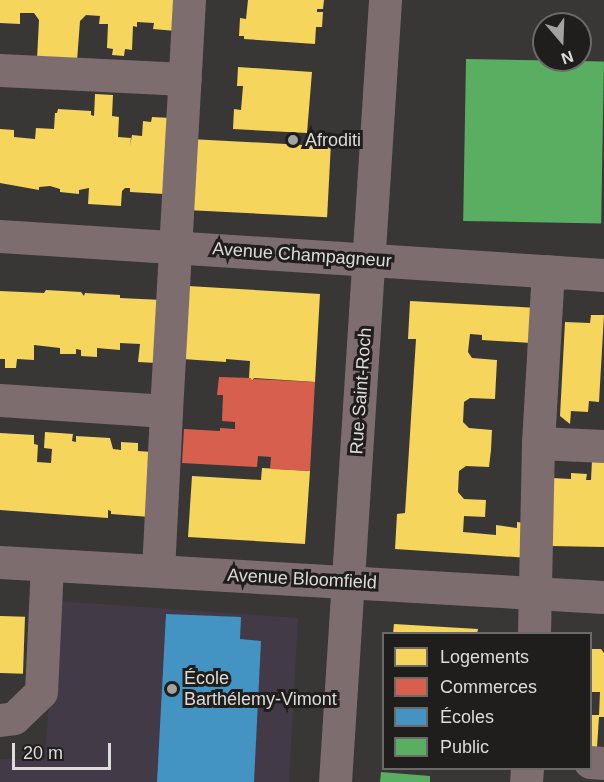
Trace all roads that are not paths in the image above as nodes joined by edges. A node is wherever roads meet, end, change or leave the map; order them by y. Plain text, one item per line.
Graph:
1 (189, 0) edge
2 (385, 0) edge
3 (0, 70) edge
4 (185, 79) junction
5 (0, 236) edge
6 (176, 247) junction
7 (369, 259) junction
8 (548, 271) junction
9 (604, 275) edge
10 (0, 400) edge
11 (166, 411) junction
12 (538, 442) junction
13 (604, 446) edge
14 (0, 562) edge
15 (47, 565) junction
16 (158, 571) junction
17 (349, 582) junction
18 (535, 593) junction
19 (604, 597) edge
20 (534, 632) edge
21 (0, 720) edge
22 (335, 782) edge

1 - 4 street
2 - 7 street, Rue Saint-Roch
3 - 4 street
4 - 6 street
5 - 6 street, Avenue Champagneur
6 - 7 street, Avenue Champagneur
6 - 11 street
7 - 8 street, Avenue Champagneur
7 - 17 street, Rue Saint-Roch
8 - 9 street, Avenue Champagneur
8 - 12 street
10 - 11 street
11 - 16 street
12 - 13 street
12 - 18 street
14 - 15 street, Avenue Bloomfield
15 - 16 street, Avenue Bloomfield
15 - 21 street
16 - 17 street, Avenue Bloomfield
17 - 18 street, Avenue Bloomfield
17 - 22 street, Rue Saint-Roch
18 - 19 street, Avenue Bloomfield
18 - 20 street

